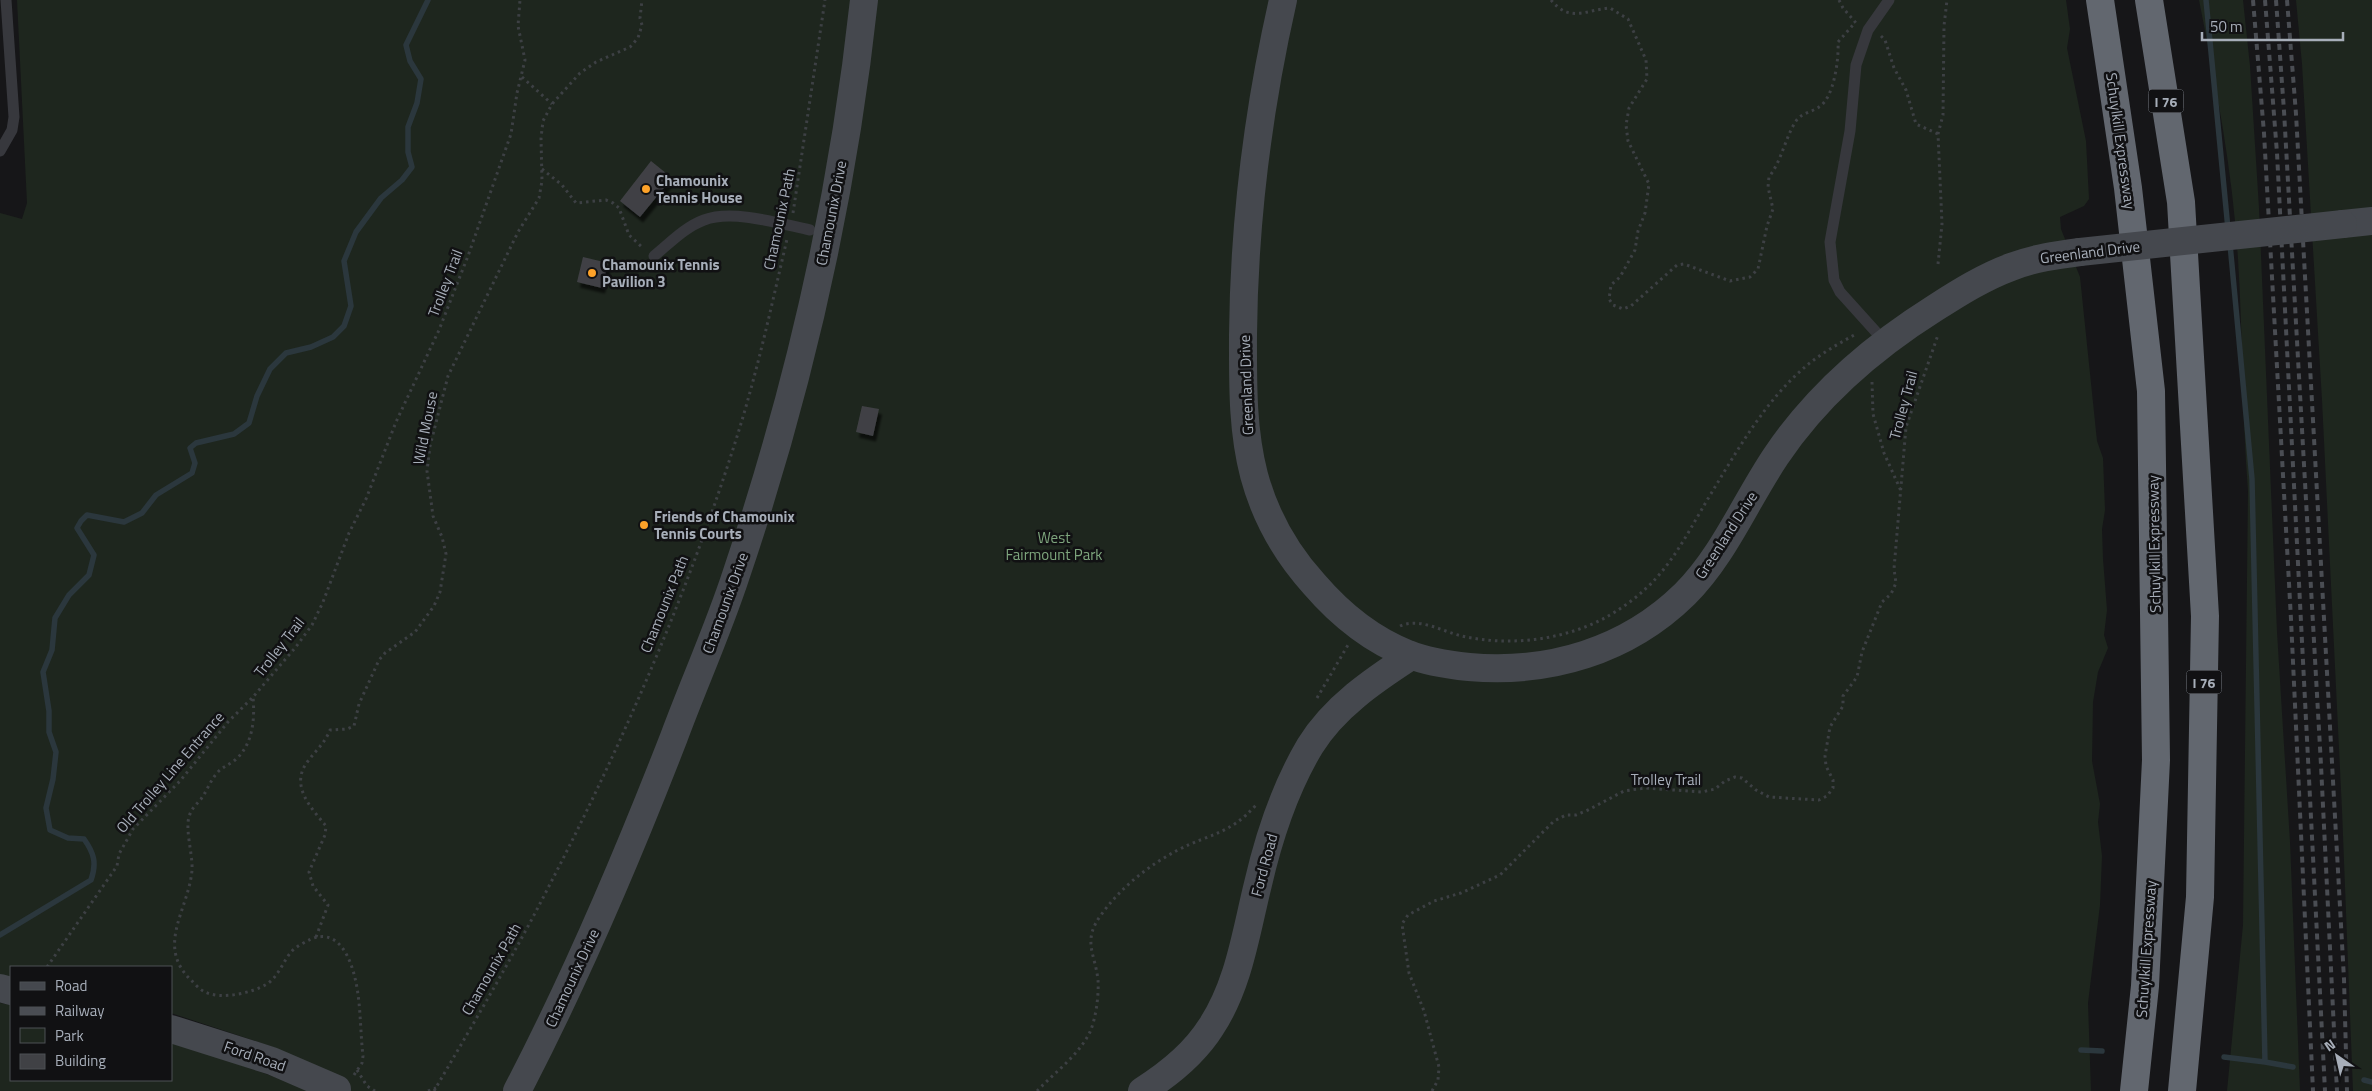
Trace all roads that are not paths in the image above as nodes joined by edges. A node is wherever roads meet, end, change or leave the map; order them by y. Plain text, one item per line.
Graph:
1 (6, 0) edge
2 (864, 0) edge
3 (1283, 0) edge
4 (1889, 0) edge
5 (2100, 0) edge
6 (2149, 0) edge
7 (0, 150) edge
8 (2372, 221) edge
9 (810, 230) dead end
10 (654, 256) road end
11 (1885, 342) junction
12 (1411, 656) junction
13 (172, 1029) edge
14 (343, 1084) road end
15 (1156, 1087) edge
16 (517, 1091) edge
17 (2134, 1091) edge
18 (2182, 1091) edge

1 - 7 lane
2 - 16 street, Chamounix Drive
3 - 12 street, Greenland Drive
4 - 11 lane
5 - 17 highway, Schuylkill Expressway
6 - 18 highway, I 76
8 - 11 street, Greenland Drive, bridge
9 - 10 lane
11 - 12 street, Greenland Drive
12 - 15 street, Ford Road
13 - 14 street, Ford Road

